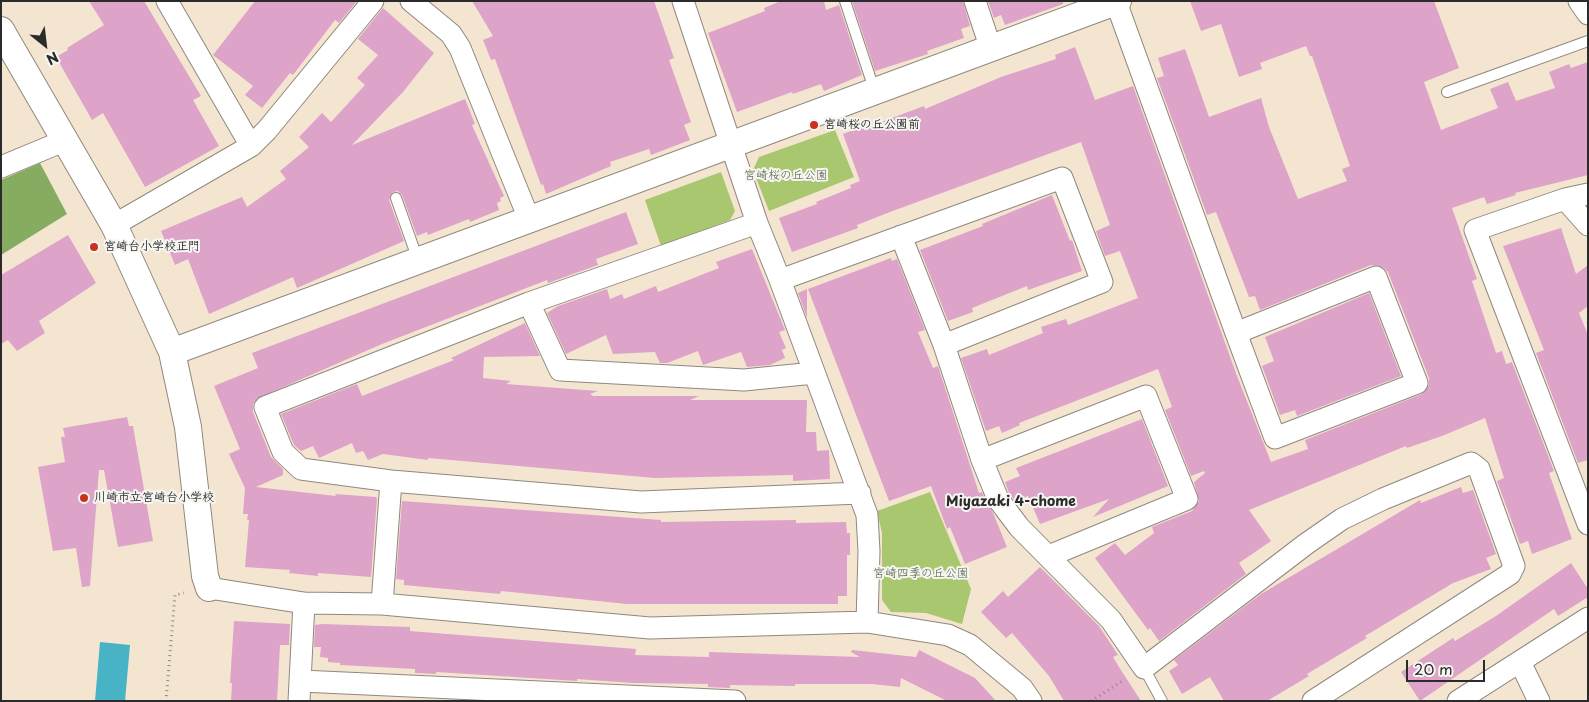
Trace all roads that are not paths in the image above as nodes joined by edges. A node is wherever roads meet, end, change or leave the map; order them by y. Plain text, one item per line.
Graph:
1 (167, 1) edge
2 (373, 1) edge
3 (411, 1) edge
4 (682, 1) edge
5 (845, 1) edge
6 (975, 1) edge
7 (1579, 1) edge
8 (1117, 2) edge
9 (1588, 14) edge
10 (1, 30) edge
11 (1588, 41) edge
12 (991, 49) junction
13 (1448, 92) dead end
14 (876, 93) junction
15 (66, 140) junction
16 (251, 146) junction
17 (730, 147) junction
18 (1, 167) edge
19 (1588, 194) edge
20 (396, 198) dead end
21 (1565, 200) junction
22 (529, 220) junction
23 (757, 223) junction
24 (114, 225) junction
25 (1588, 226) edge
26 (901, 236) junction
27 (418, 260) junction
28 (780, 280) junction
29 (529, 303) junction
30 (1236, 333) junction
31 (944, 345) junction
32 (172, 352) junction
33 (814, 373) junction
34 (982, 460) junction
35 (1580, 475) edge
36 (391, 481) junction
37 (860, 493) junction
38 (1588, 524) edge
39 (1049, 556) junction
40 (209, 588) joint
41 (304, 603) junction
42 (382, 604) junction
43 (1588, 618) edge
44 (867, 622) junction
45 (1520, 662) junction
46 (1144, 668) junction
47 (300, 691) edge
48 (735, 701) edge
49 (1031, 701) edge
50 (1162, 701) edge
51 (1313, 701) edge
52 (1458, 701) edge
53 (1540, 701) edge

1 - 16 street
2 - 16 street
3 - 22 street
4 - 17 street
5 - 14 lane
6 - 12 street
7 - 9 street
8 - 12 street
8 - 30 street
10 - 15 street
11 - 13 lane
12 - 14 street
14 - 17 street
15 - 18 street
15 - 24 street
16 - 24 street
17 - 22 street
17 - 23 street
19 - 21 street
20 - 27 lane
21 - 25 street
21 - 35 street
22 - 27 street
23 - 28 street
23 - 29 street
24 - 32 street
26 - 28 street
26 - 31 street
26 - 31 street
27 - 32 street
28 - 33 street
29 - 33 street
29 - 36 street
30 - 30 street
31 - 34 street
32 - 40 street
33 - 37 street
34 - 39 street
34 - 39 street
35 - 38 street
36 - 37 street
36 - 42 street
37 - 44 street
39 - 46 street
40 - 41 street
41 - 42 street
41 - 47 street
42 - 44 street
43 - 45 street
44 - 49 street
45 - 52 street
45 - 53 street
46 - 50 lane
46 - 51 street
47 - 48 street

